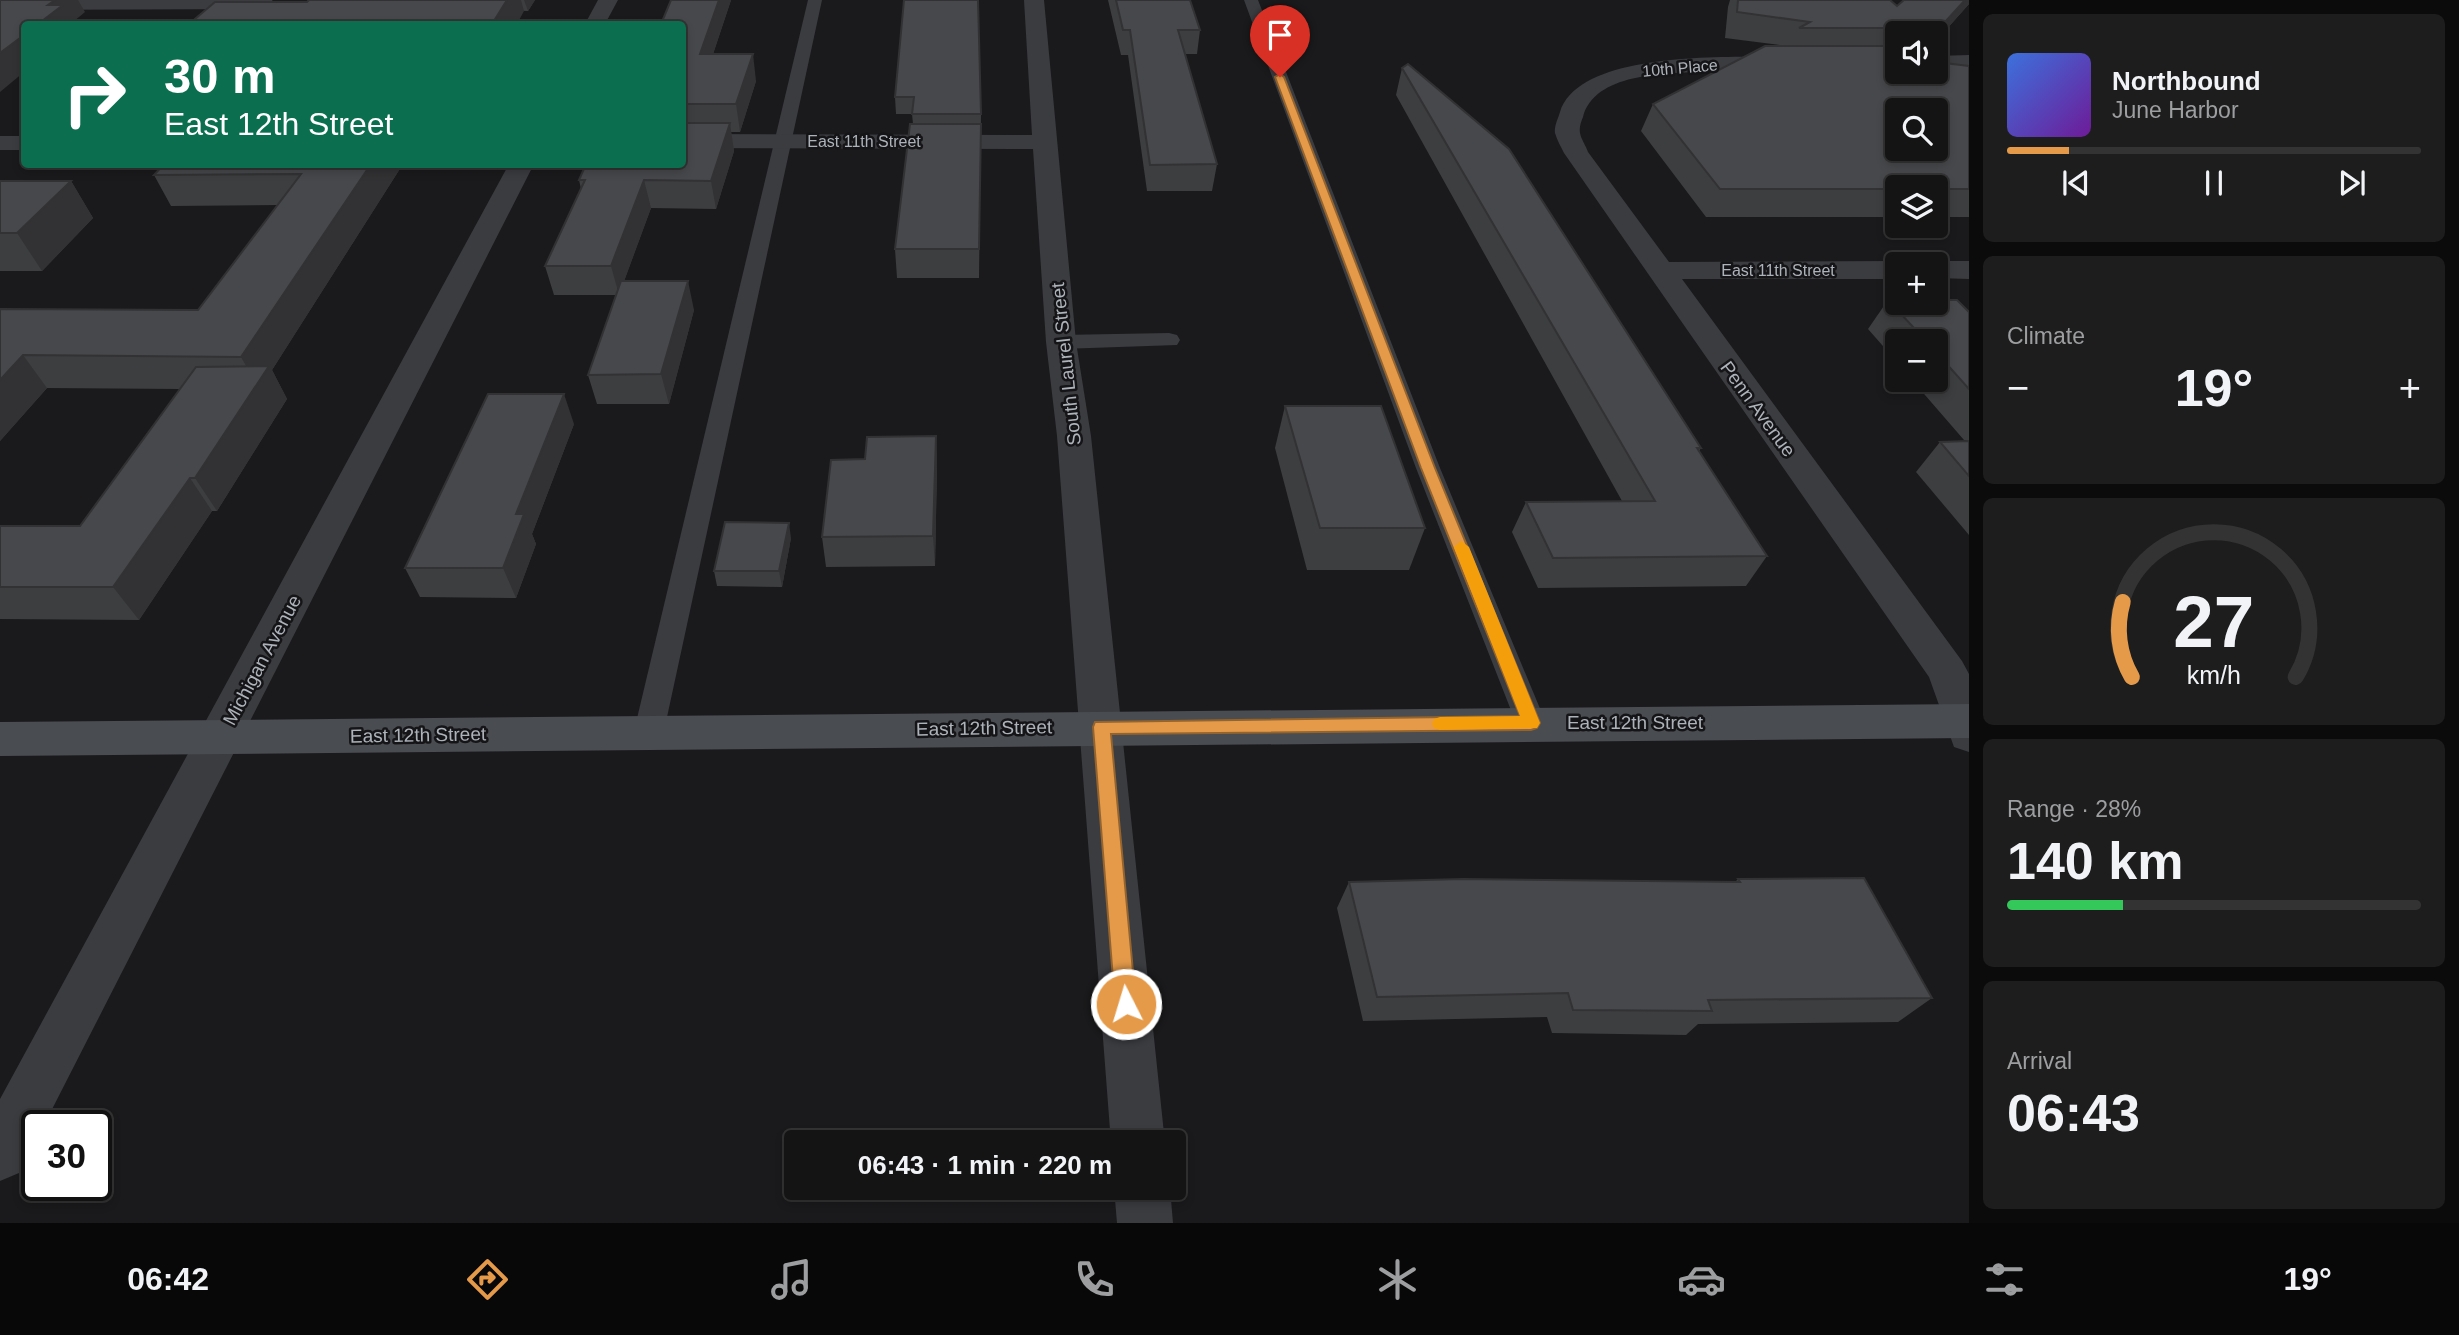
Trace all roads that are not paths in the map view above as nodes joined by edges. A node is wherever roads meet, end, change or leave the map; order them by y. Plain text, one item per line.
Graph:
1 (608, 0) edge
2 (815, 0) edge
3 (1034, 0) edge
4 (1251, 0) edge
5 (187, 3) junction
6 (280, 3) edge
7 (0, 4) edge
8 (166, 21) edge
9 (597, 21) edge
10 (1969, 62) edge
11 (1948, 63) edge
12 (1802, 64) edge
13 (1591, 86) joint
14 (686, 141) edge
15 (782, 141) junction
16 (1046, 142) junction
17 (0, 143) edge
18 (21, 143) edge
19 (520, 168) edge
20 (1885, 270) edge
21 (1948, 270) edge
22 (1969, 270) edge
23 (1659, 271) junction
24 (1169, 340) dead end
25 (1061, 342) junction
26 (1531, 723) junction
27 (1967, 725) edge
28 (1101, 727) junction
29 (649, 731) junction
30 (221, 737) junction
31 (0, 739) edge
32 (1137, 1130) edge
33 (0, 1154) edge
34 (1143, 1200) edge
35 (1145, 1223) edge

1 - 9 street
2 - 15 lane
3 - 16 street, South Laurel Street
4 - 26 lane
5 - 6 street
5 - 7 street
5 - 8 street
10 - 11 street
12 - 13 street, 10th Place
13 - 23 street, Penn Avenue
14 - 15 street, East 11th Street
15 - 16 street, East 11th Street
15 - 29 lane
16 - 25 street, South Laurel Street
17 - 18 street
19 - 30 street, Michigan Avenue
20 - 23 street, East 11th Street
21 - 22 street
23 - 27 street, Penn Avenue
24 - 25 lane
25 - 28 street, South Laurel Street
26 - 27 street, East 12th Street
26 - 28 street, East 12th Street
28 - 29 street, East 12th Street
28 - 32 street, South Laurel Street
29 - 30 street, East 12th Street
30 - 31 street, East 12th Street
30 - 33 street, Michigan Avenue
34 - 35 street

